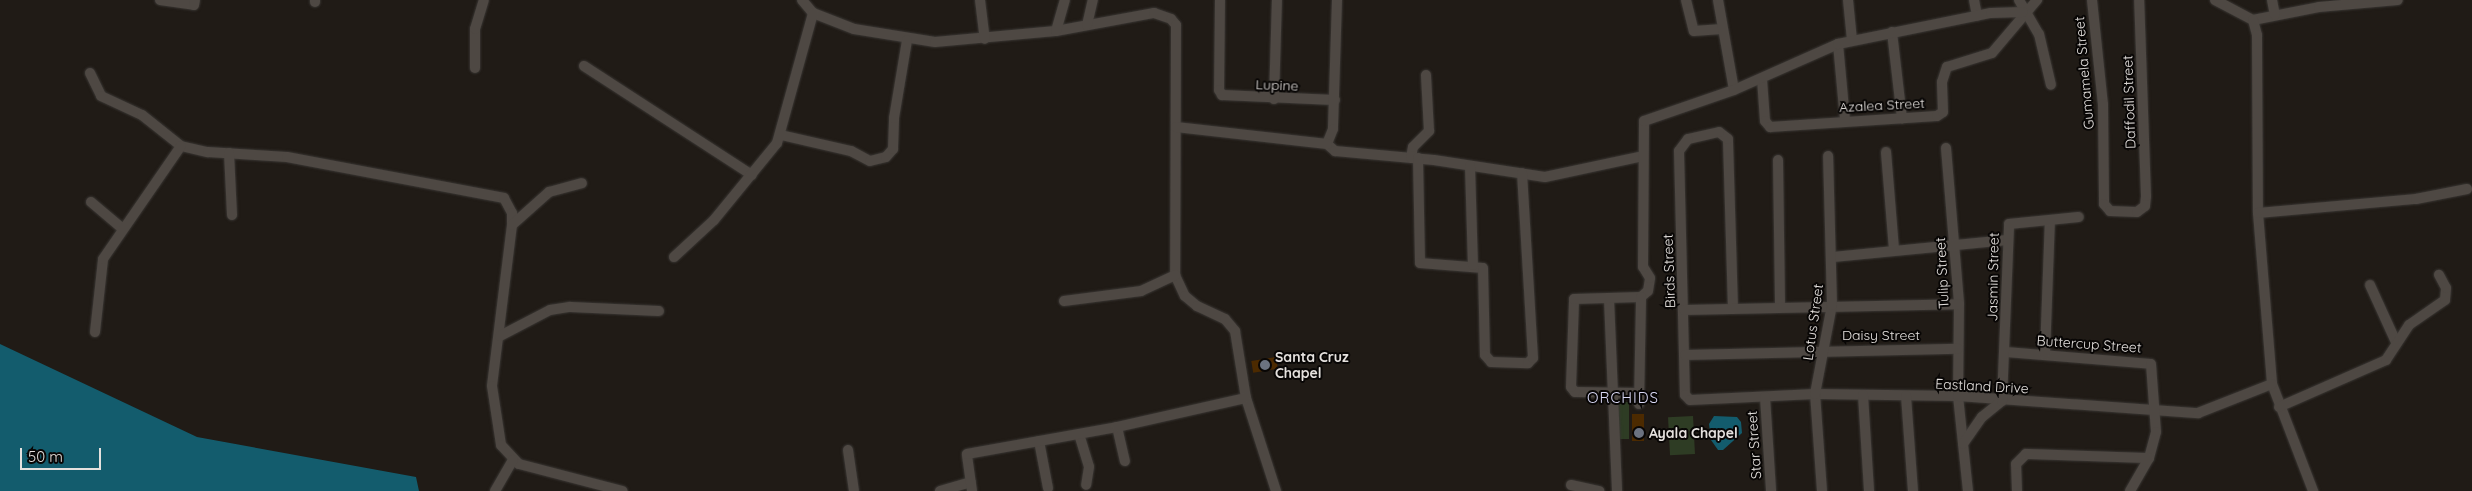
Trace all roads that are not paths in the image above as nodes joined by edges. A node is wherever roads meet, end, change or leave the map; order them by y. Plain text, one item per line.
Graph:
1 (160, 0) edge
2 (194, 0) edge
3 (484, 0) edge
4 (802, 0) edge
5 (980, 0) edge
6 (1065, 0) edge
7 (1093, 0) edge
8 (1220, 0) edge
9 (1277, 0) edge
10 (1337, 0) edge
11 (1686, 0) edge
12 (1718, 0) edge
13 (1848, 0) edge
14 (1974, 0) edge
15 (2018, 0) edge
16 (2037, 0) edge
17 (2092, 0) edge
18 (2139, 0) edge
19 (2215, 0) edge
20 (2272, 0) edge
21 (2398, 0) edge
22 (2358, 2) edge
23 (813, 12) junction
24 (2023, 12) junction
25 (2275, 15) junction
26 (1977, 16) junction
27 (2253, 20) junction
28 (1087, 24) junction
29 (1722, 29) junction
30 (1056, 31) junction
31 (1892, 32) junction
32 (985, 39) junction
33 (907, 40) junction
34 (1852, 40) junction
35 (1838, 44) junction
36 (584, 66) dead end
37 (475, 68) dead end
38 (90, 73) dead end
39 (1426, 76) dead end
40 (1762, 79) junction
41 (2051, 86) dead end
42 (1734, 90) junction
43 (1274, 99) junction
44 (1335, 100) junction
45 (1902, 118) junction
46 (1845, 120) junction
47 (1176, 127) junction
48 (781, 135) junction
49 (1327, 144) junction
50 (181, 146) junction
51 (1946, 148) dead end
52 (1886, 152) dead end
53 (229, 154) junction
54 (1643, 156) junction
55 (1828, 156) dead end
56 (1414, 158) junction
57 (1778, 160) dead end
58 (1470, 166) junction
59 (1522, 173) junction
60 (752, 175) junction
61 (582, 182) dead end
62 (2467, 189) dead end
63 (91, 202) dead end
64 (2146, 202) joint
65 (2258, 213) junction
66 (232, 215) dead end
67 (2079, 217) dead end
68 (2050, 220) junction
69 (512, 225) junction
70 (123, 228) junction
71 (2008, 240) junction
72 (1955, 246) junction
73 (1894, 250) junction
74 (674, 257) dead end
75 (1833, 257) junction
76 (1473, 265) junction
77 (2439, 274) dead end
78 (1175, 275) junction
79 (2370, 285) dead end
80 (1641, 297) junction
81 (1609, 299) junction
82 (1064, 301) dead end
83 (1959, 304) junction
84 (1832, 305) junction
85 (1780, 308) junction
86 (1733, 309) junction
87 (1684, 310) junction
88 (658, 311) dead end
89 (95, 332) dead end
90 (500, 336) junction
91 (2396, 342) junction
92 (1958, 348) junction
93 (1825, 349) junction
94 (2006, 352) junction
95 (2045, 354) junction
96 (1685, 355) junction
97 (2272, 384) junction
98 (1613, 393) junction
99 (1815, 394) junction
100 (1863, 395) junction
101 (1906, 396) junction
102 (1958, 396) junction
103 (1685, 397) joint
104 (1765, 397) junction
105 (1246, 398) junction
106 (2002, 401) junction
107 (2280, 407) junction
108 (2156, 412) junction
109 (1117, 427) junction
110 (1079, 434) junction
111 (1039, 441) junction
112 (1963, 444) junction
113 (848, 450) dead end
114 (2149, 458) junction
115 (513, 460) junction
116 (1125, 461) dead end
117 (1086, 485) dead end
118 (1571, 485) dead end
119 (972, 486) edge
120 (1048, 488) dead end
121 (495, 491) edge
122 (622, 491) edge
123 (854, 491) edge
124 (940, 491) edge
125 (1276, 491) edge
126 (1599, 491) edge
127 (1617, 491) edge
128 (1771, 491) edge
129 (1822, 491) edge
130 (1869, 491) edge
131 (1913, 491) edge
132 (1968, 491) edge
133 (2017, 491) edge
134 (2130, 491) edge
135 (2313, 491) edge

1 - 2 street
3 - 37 street
4 - 23 street
5 - 32 street
6 - 30 street
7 - 28 street
8 - 43 street, Lupine
9 - 43 street
10 - 44 street
11 - 29 street
12 - 29 street
13 - 34 street
14 - 26 street
15 - 24 street
16 - 24 street
17 - 64 street, Gumamela Street
18 - 64 street, Daffodil Street
19 - 27 street
20 - 25 street
21 - 22 street
22 - 25 street
23 - 33 street
23 - 48 street
24 - 26 street
24 - 41 street
24 - 45 street, Azalea Street
25 - 27 street
26 - 31 street
27 - 65 street
28 - 30 street
28 - 47 street
29 - 42 street
30 - 32 street
31 - 34 street
31 - 45 street
32 - 33 street
33 - 48 street
34 - 35 street
35 - 40 street
35 - 46 street
36 - 60 street
38 - 50 street
39 - 56 street
40 - 42 street
40 - 46 street, Azalea Street
42 - 54 street
43 - 44 street, Lupine
44 - 49 street
45 - 46 street, Azalea Street
47 - 49 street
47 - 78 street
48 - 60 street
49 - 56 street
50 - 53 street
50 - 70 street
51 - 72 street, Tulip Street
52 - 73 street
53 - 66 street
53 - 69 street
54 - 59 street
54 - 80 street
55 - 75 street, Lotus Street
56 - 58 street
56 - 76 street
57 - 85 street
58 - 59 street
58 - 76 street
59 - 76 street
60 - 74 street
61 - 69 street
62 - 65 street
63 - 70 street
65 - 97 street
67 - 68 street, Jasmin Street
68 - 71 street, Jasmin Street
68 - 95 street
69 - 90 street
70 - 89 street
71 - 72 street
71 - 94 street, Jasmin Street
72 - 73 street
72 - 83 street, Tulip Street
73 - 75 street
75 - 84 street, Lotus Street
77 - 91 street
78 - 82 street
78 - 105 street
79 - 91 street
80 - 81 street
80 - 98 street
81 - 98 street
81 - 98 street
83 - 84 street
83 - 92 street, Tulip Street
84 - 85 street
84 - 93 street, Lotus Street
85 - 86 street
86 - 87 street
86 - 87 street, Birds Street
87 - 96 street, Birds Street
88 - 90 street
90 - 115 street
91 - 107 street
92 - 93 street, Daisy Street
92 - 102 street, Tulip Street
93 - 96 street, Daisy Street
93 - 99 street, Lotus Street
94 - 95 street, Buttercup Street
94 - 106 street, Jasmin Street
95 - 108 street, Buttercup Street
96 - 103 street, Birds Street
97 - 107 street
97 - 108 street, Eastland Drive
98 - 127 street
99 - 100 street, Eastland Drive
99 - 104 street, Eastland Drive
99 - 129 street, Lotus Street
100 - 101 street, Eastland Drive
100 - 130 street
101 - 102 street, Eastland Drive
101 - 131 street
102 - 106 street, Eastland Drive
102 - 112 street, Tulip Street
103 - 104 street, Eastland Drive
104 - 128 street, Star Street
105 - 109 street
105 - 125 street
106 - 108 street, Eastland Drive
106 - 112 street
107 - 135 street
108 - 114 street
109 - 110 street
109 - 116 street
110 - 111 street
110 - 117 street
111 - 119 street
111 - 120 street
112 - 132 street, Tulip Street
113 - 123 street
114 - 133 street
114 - 134 street
115 - 121 street
115 - 122 street
118 - 126 street
119 - 124 street

